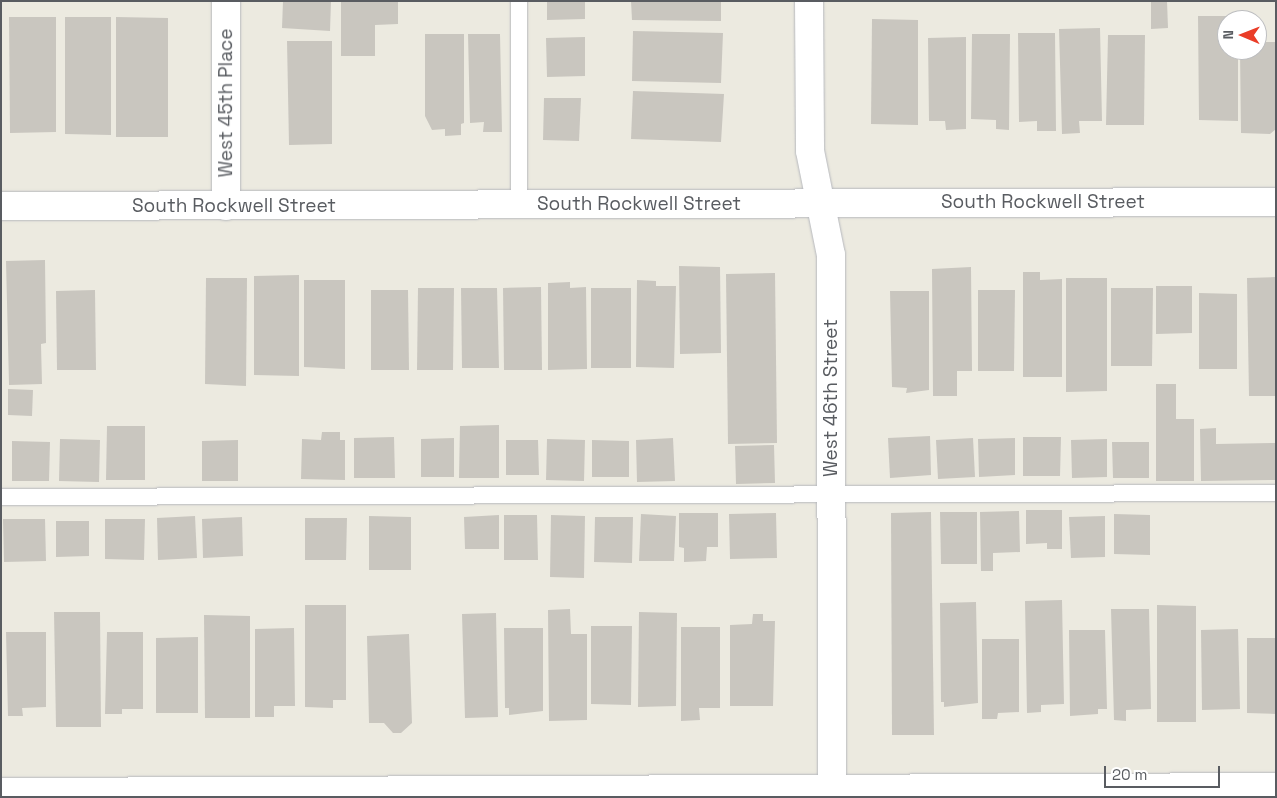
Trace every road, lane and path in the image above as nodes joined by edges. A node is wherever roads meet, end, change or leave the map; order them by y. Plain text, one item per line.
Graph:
1 (226, 1) edge
2 (519, 1) edge
3 (809, 1) edge
4 (1276, 202) edge
5 (820, 203) junction
6 (520, 204) junction
7 (1, 206) edge
8 (226, 206) junction
9 (1276, 493) edge
10 (831, 494) junction
11 (1, 497) edge
12 (1276, 787) edge
13 (1, 792) edge
14 (832, 792) edge

1 - 8 street, West 45th Place
2 - 6 lane
3 - 5 street, West 46th Street
4 - 5 street, South Rockwell Street
5 - 6 street, South Rockwell Street
5 - 10 street, West 46th Street
6 - 8 street, South Rockwell Street
7 - 8 street, South Rockwell Street
9 - 10 lane
10 - 11 lane
10 - 14 street, West 46th Street
12 - 14 street
13 - 14 street

